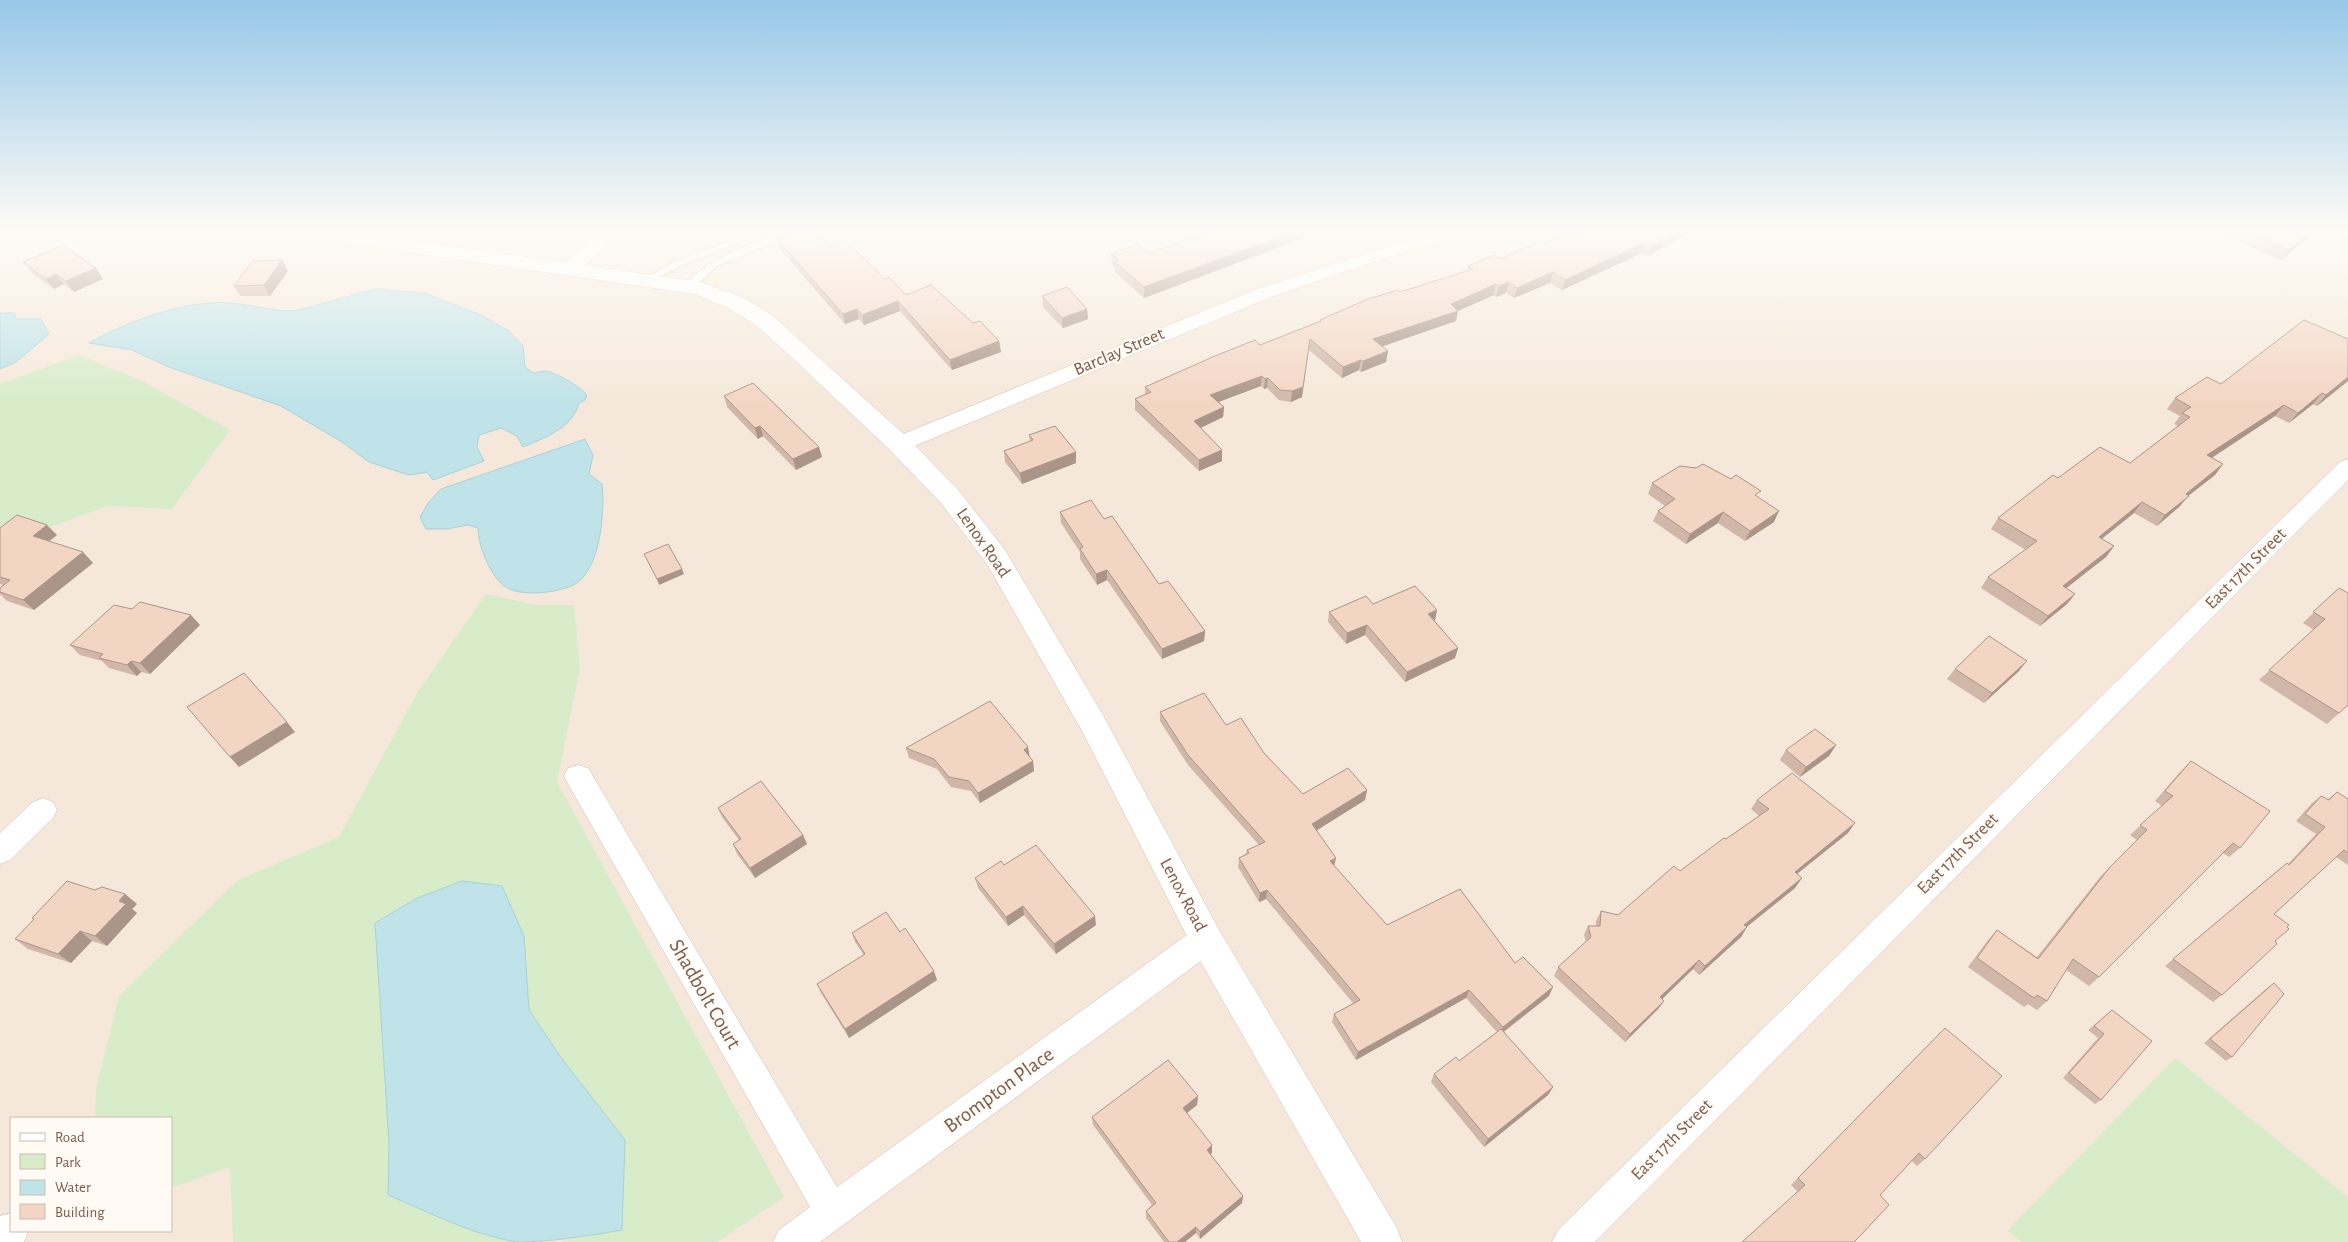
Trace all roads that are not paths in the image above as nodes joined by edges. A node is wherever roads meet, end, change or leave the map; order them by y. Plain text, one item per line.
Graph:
1 (702, 289) edge
2 (1276, 289) edge
3 (899, 444) junction
4 (2348, 467) edge
5 (578, 776) dead end
6 (43, 810) dead end
7 (0, 851) edge
8 (1206, 938) junction
9 (832, 1212) junction
10 (791, 1242) edge
11 (1383, 1242) edge
12 (1570, 1242) edge

1 - 3 street, Lenox Road
2 - 3 street, Barclay Street
3 - 8 street, Lenox Road
4 - 12 street, East 17th Street
5 - 9 street, Shadbolt Court
6 - 7 street
8 - 9 street, Brompton Place
8 - 11 street, Lenox Road
9 - 10 street, Brompton Place

